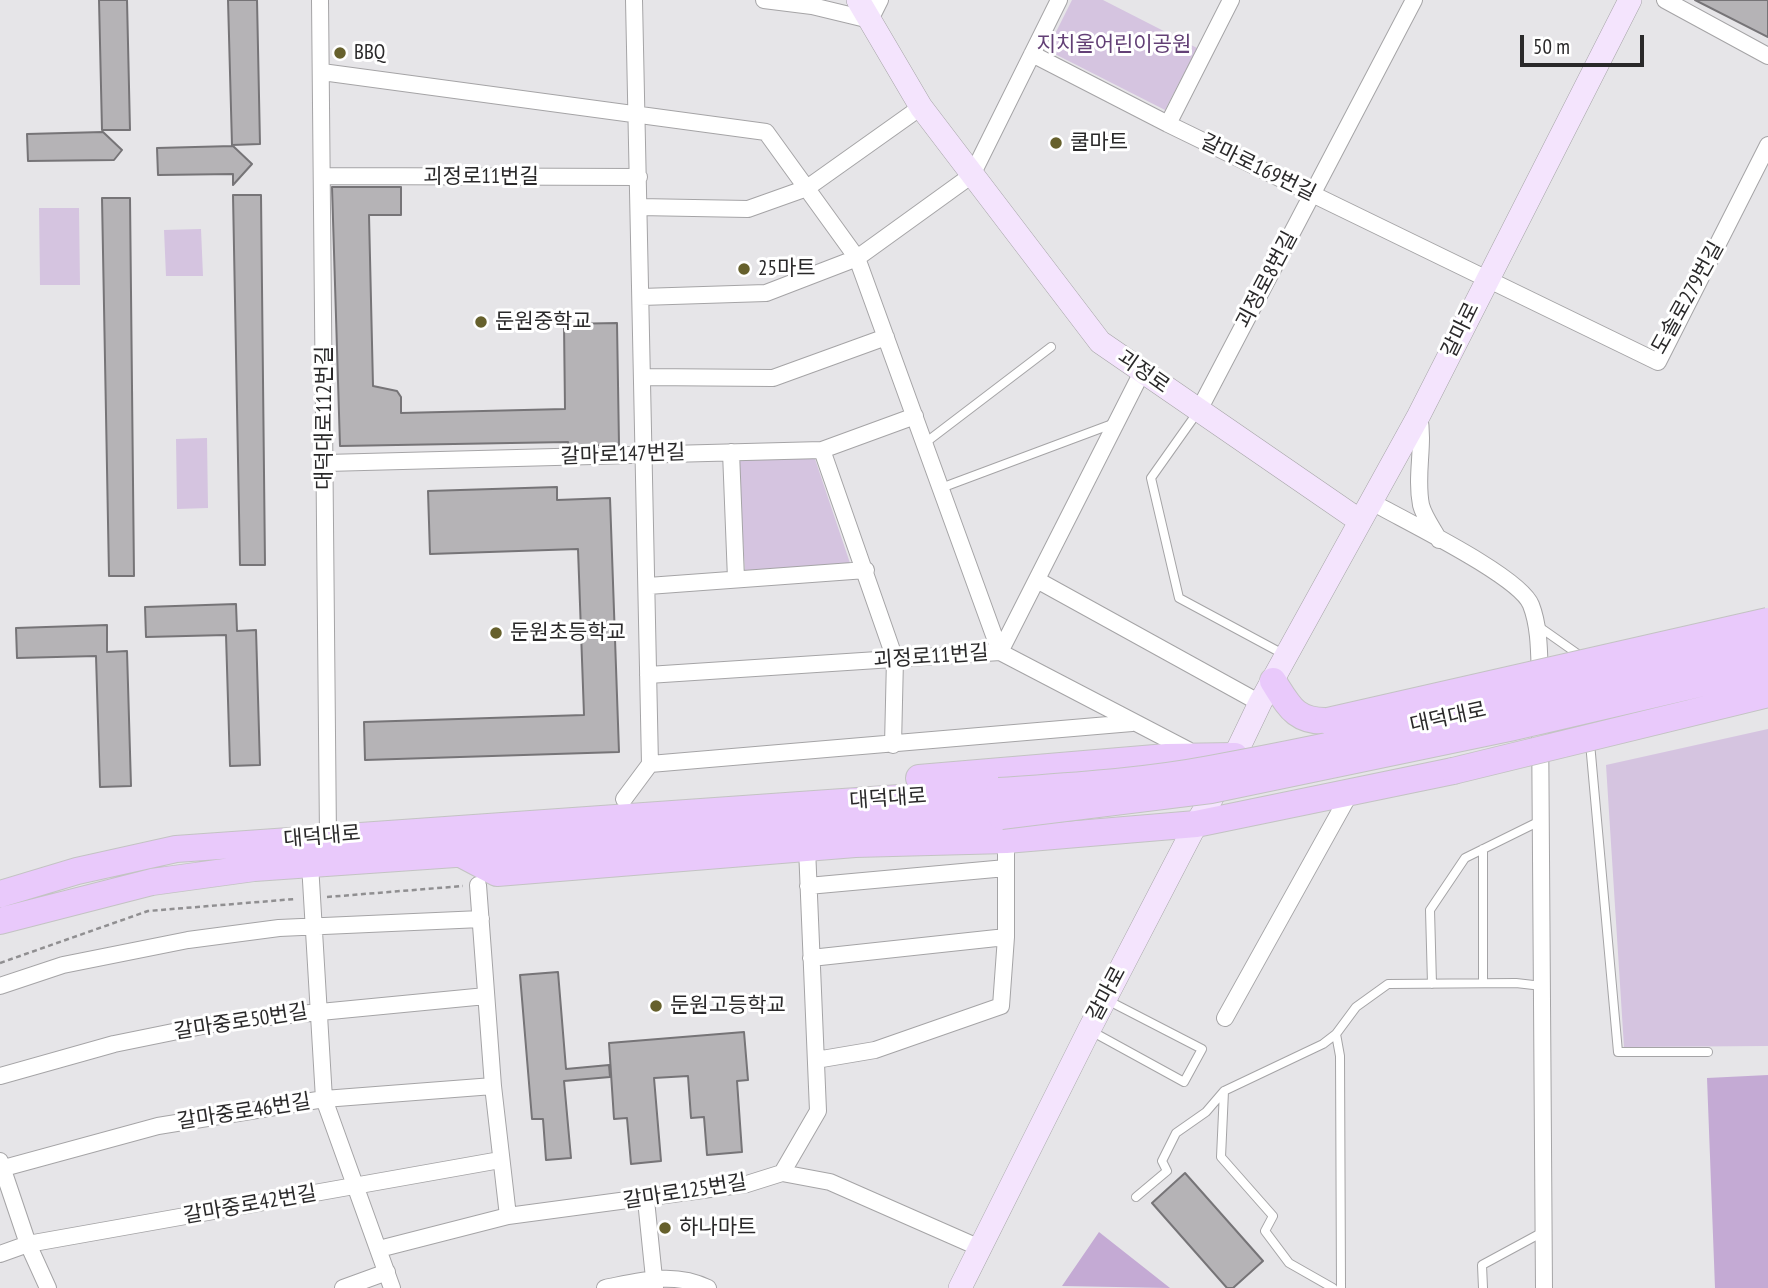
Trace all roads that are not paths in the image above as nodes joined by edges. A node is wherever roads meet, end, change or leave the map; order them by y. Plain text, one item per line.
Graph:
1 (320, 0) edge
2 (634, 0) edge
3 (764, 0) edge
4 (858, 0) edge
5 (1059, 0) edge
6 (1231, 0) edge
7 (1414, 0) edge
8 (1630, 0) edge
9 (1665, 0) edge
10 (875, 10) edge
11 (1032, 54) junction
12 (1768, 56) edge
13 (322, 72) junction
14 (921, 107) junction
15 (638, 114) junction
16 (1168, 124) junction
17 (1768, 145) edge
18 (972, 175) junction
19 (323, 176) junction
20 (639, 177) junction
21 (807, 188) junction
22 (1312, 195) junction
23 (639, 207) junction
24 (857, 258) junction
25 (1487, 278) junction
26 (641, 297) junction
27 (886, 337) junction
28 (1051, 347) dead end
29 (1142, 372) junction
30 (643, 377) junction
31 (1199, 410) junction
32 (1419, 415) junction
33 (915, 416) junction
34 (1116, 423) junction
35 (925, 443) junction
36 (822, 450) junction
37 (731, 452) junction
38 (644, 455) junction
39 (326, 464) junction
40 (941, 488) junction
41 (1366, 512) junction
42 (1439, 540) junction
43 (866, 570) junction
44 (736, 579) junction
45 (1037, 580) junction
46 (648, 586) junction
47 (1768, 621) edge
48 (1536, 624) junction
49 (1768, 644) edge
50 (1000, 652) junction
51 (1287, 657) junction
52 (895, 659) junction
53 (1768, 668) edge
54 (648, 675) junction
55 (1267, 692) junction
56 (1768, 694) edge
57 (1132, 723) junction
58 (893, 745) junction
59 (1188, 750) dead end
60 (1235, 756) junction
61 (650, 764) junction
62 (1349, 794) junction
63 (624, 799) junction
64 (1002, 816) junction
65 (1542, 820) junction
66 (1196, 824) junction
67 (328, 836) junction
68 (670, 838) junction
69 (460, 840) junction
70 (807, 848) junction
71 (1483, 849) junction
72 (310, 864) junction
73 (609, 865) junction
74 (1006, 868) junction
75 (478, 884) road end
76 (808, 886) junction
77 (0, 894) edge
78 (481, 919) junction
79 (0, 921) edge
80 (315, 929) junction
81 (1006, 937) junction
82 (811, 958) junction
83 (1432, 984) junction
84 (1483, 984) junction
85 (0, 986) edge
86 (1542, 986) junction
87 (486, 996) junction
88 (1105, 999) junction
89 (319, 1010) junction
90 (1225, 1018) dead end
91 (1089, 1030) junction
92 (1336, 1034) junction
93 (1708, 1052) dead end
94 (816, 1060) junction
95 (0, 1076) edge
96 (494, 1086) junction
97 (1224, 1091) junction
98 (324, 1099) junction
99 (500, 1160) junction
100 (1, 1166) edge
101 (782, 1173) junction
102 (356, 1186) junction
103 (1136, 1197) dead end
104 (646, 1200) junction
105 (508, 1216) junction
106 (1544, 1232) junction
107 (28, 1244) junction
108 (980, 1248) junction
109 (379, 1249) junction
110 (0, 1254) edge
111 (387, 1272) junction
112 (655, 1283) edge
113 (48, 1288) edge
114 (343, 1288) edge
115 (392, 1288) edge
116 (605, 1288) edge
117 (708, 1288) edge
118 (960, 1288) edge
119 (1333, 1288) edge
120 (1341, 1288) edge
121 (1483, 1288) edge
122 (1544, 1288) edge

1 - 13 street, 대덕대로112번길
2 - 15 street
3 - 10 street
4 - 10 main road, 괴정로
5 - 11 street
6 - 16 street
7 - 22 street, 괴정로8번길
8 - 25 main road, 갈마로
9 - 12 street
10 - 14 main road, 괴정로
11 - 16 street, 갈마로169번길
11 - 18 street
13 - 15 street
13 - 19 street, 대덕대로112번길
14 - 18 main road, 괴정로
14 - 21 street
15 - 20 street
15 - 21 street
16 - 22 street, 갈마로169번길
17 - 25 street, 도솔로279번길
18 - 24 street
18 - 29 main road, 괴정로
19 - 20 street, 괴정로11번길
19 - 39 street, 대덕대로112번길
20 - 23 street
21 - 23 street
21 - 24 street
22 - 25 street, 갈마로169번길
22 - 31 street, 괴정로8번길
23 - 26 street
24 - 26 street
24 - 27 street
25 - 32 main road, 갈마로
26 - 30 street
27 - 30 street
27 - 33 street
28 - 35 lane
29 - 31 main road, 괴정로
29 - 34 street, 괴정로11번길
30 - 38 street
31 - 41 main road, 괴정로
31 - 51 lane
32 - 41 main road, 갈마로
32 - 42 street
33 - 35 street
33 - 36 street, 갈마로147번길
34 - 40 lane
34 - 45 street, 괴정로11번길
35 - 40 street
36 - 37 street, 갈마로147번길
36 - 43 street
37 - 38 street, 갈마로147번길
37 - 44 street
38 - 39 street, 갈마로147번길
38 - 46 street
39 - 67 street, 대덕대로112번길
40 - 50 street
41 - 42 street
41 - 51 main road, 갈마로
42 - 48 street
43 - 44 street
43 - 52 street
44 - 46 street
45 - 50 street, 괴정로11번길
45 - 55 street
46 - 54 street
47 - 55 main road, bridge
48 - 65 street
48 - 93 lane
49 - 64 main road, 대덕대로, bridge
50 - 52 street, 괴정로11번길
50 - 57 street
51 - 55 main road, 갈마로
52 - 54 street, 괴정로11번길
52 - 58 street
53 - 64 main road, 대덕대로, bridge
54 - 61 street
55 - 60 main road, 갈마로
56 - 62 main road, bridge
57 - 58 street
57 - 59 street
58 - 61 street
60 - 63 main road
60 - 66 main road, 갈마로
61 - 63 street
62 - 66 main road
62 - 90 street
63 - 69 main road
64 - 66 main road
64 - 68 main road, 대덕대로
64 - 69 main road, 대덕대로
64 - 70 main road
64 - 74 street
65 - 71 lane
65 - 86 street
66 - 88 main road, 갈마로
67 - 69 main road, 대덕대로
67 - 77 main road, 대덕대로
68 - 69 main road, 대덕대로
68 - 73 main road
69 - 72 main road, 대덕대로
69 - 73 main road
70 - 73 main road
70 - 76 street
71 - 83 lane
71 - 84 lane
72 - 79 main road, 대덕대로
72 - 80 street
74 - 76 street
74 - 81 street
75 - 78 street
76 - 82 street
78 - 80 street
78 - 87 street
80 - 85 street
80 - 89 street
81 - 82 street
81 - 94 street
82 - 94 street
83 - 84 lane
83 - 92 lane
84 - 86 lane
86 - 106 street
87 - 89 street, 갈마중로50번길
87 - 96 street
88 - 91 main road, 갈마로
88 - 91 lane
89 - 95 street, 갈마중로50번길
89 - 98 street
91 - 108 main road, 갈마로
92 - 97 lane
92 - 120 lane
94 - 101 street
96 - 98 street, 갈마중로46번길
96 - 99 street
97 - 103 lane
97 - 119 lane
98 - 100 street, 갈마중로46번길
98 - 102 street
99 - 102 street, 갈마중로42번길
99 - 105 street
100 - 107 street
101 - 104 street, 갈마로125번길
101 - 108 street, 갈마로125번길
102 - 107 street, 갈마중로42번길
102 - 109 street
104 - 105 street, 갈마로125번길
104 - 112 street
105 - 109 street, 갈마로125번길
106 - 121 lane
106 - 122 street
107 - 110 street, 갈마중로42번길
107 - 113 street
108 - 118 main road, 갈마로
109 - 111 street
111 - 114 street
111 - 115 street
112 - 116 street
112 - 117 street

